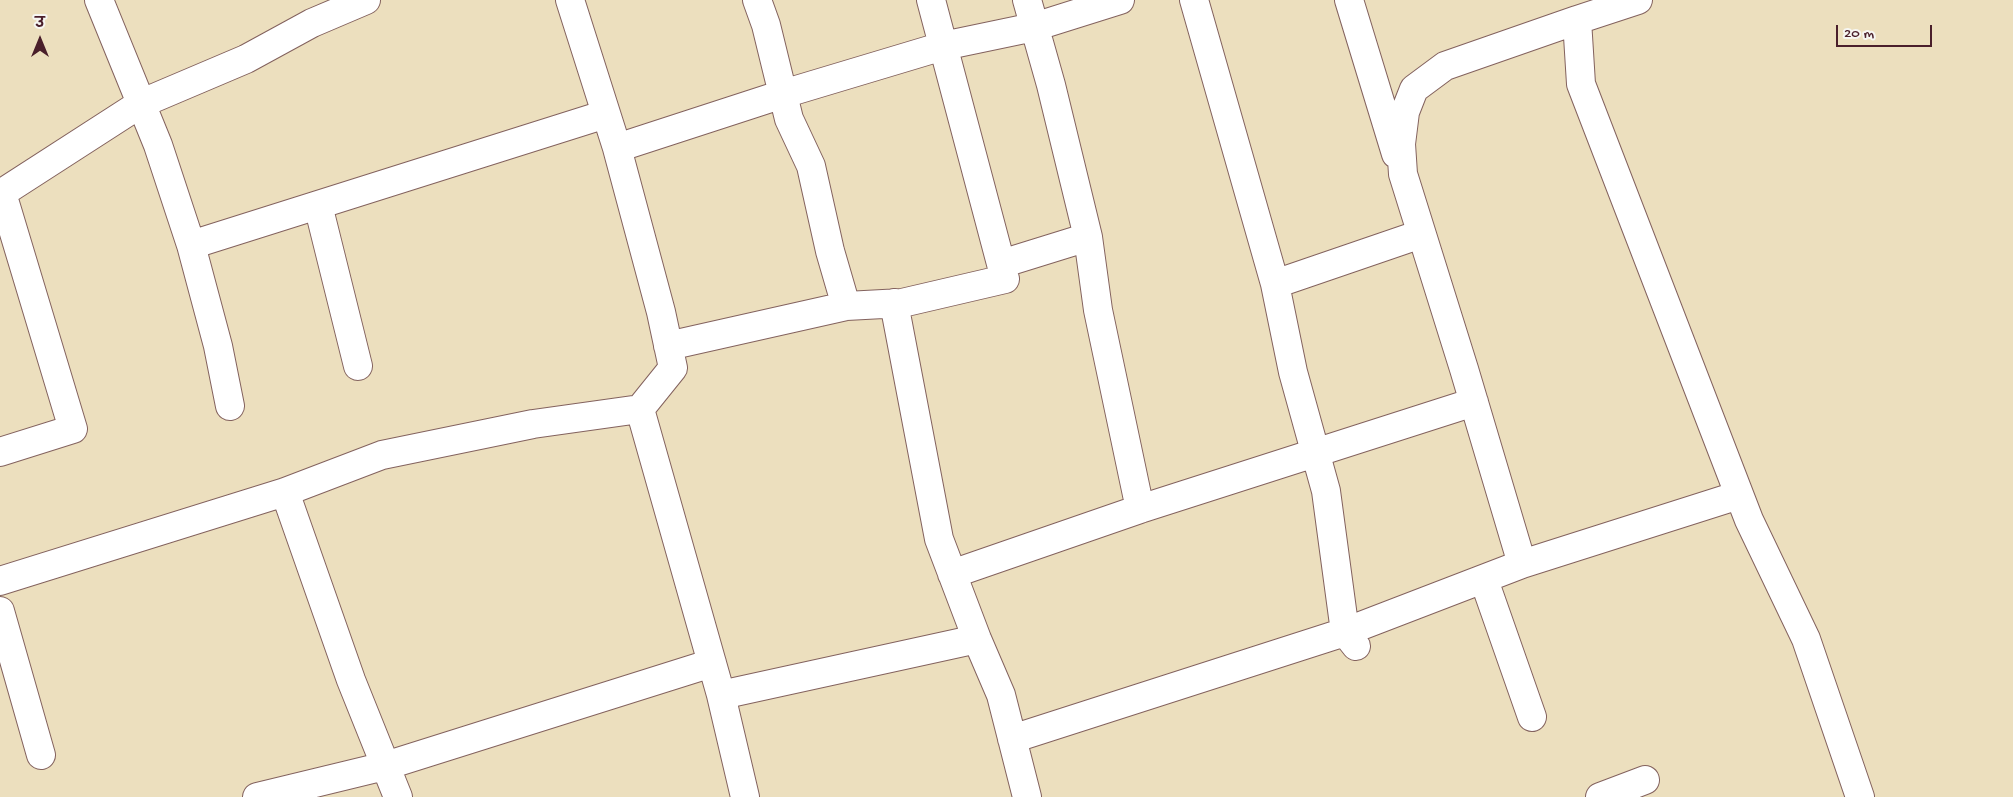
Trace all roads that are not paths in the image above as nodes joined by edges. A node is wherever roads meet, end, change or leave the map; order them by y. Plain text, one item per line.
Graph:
1 (99, 0) edge
2 (366, 0) edge
3 (570, 0) edge
4 (757, 0) edge
5 (931, 0) edge
6 (1027, 0) edge
7 (1120, 0) edge
8 (1194, 0) edge
9 (1348, 0) edge
10 (1638, 0) edge
11 (1577, 20) junction
12 (1034, 27) junction
13 (943, 46) junction
14 (783, 94) junction
15 (140, 104) junction
16 (606, 114) junction
17 (616, 148) junction
18 (1403, 174) junction
19 (1, 194) edge
20 (318, 205) junction
21 (1421, 234) junction
22 (1088, 237) junction
23 (190, 245) junction
24 (1001, 264) junction
25 (1275, 284) junction
26 (894, 303) junction
27 (846, 306) junction
28 (668, 346) junction
29 (358, 366) dead end
30 (1474, 402) junction
31 (230, 406) dead end
32 (640, 408) junction
33 (0, 452) edge
34 (1315, 452) junction
35 (285, 492) junction
36 (1739, 495) junction
37 (1140, 509) junction
38 (1522, 564) junction
39 (952, 574) junction
40 (1484, 580) junction
41 (0, 581) edge
42 (0, 610) edge
43 (977, 639) junction
44 (1351, 640) junction
45 (712, 663) junction
46 (721, 695) junction
47 (1532, 717) dead end
48 (1012, 739) junction
49 (41, 755) dead end
50 (385, 766) junction
51 (1645, 780) dead end
52 (257, 797) edge
53 (398, 797) edge
54 (745, 797) edge
55 (1028, 797) edge
56 (1600, 797) edge
57 (1860, 797) edge

1 - 15 street
2 - 15 street
3 - 16 street
4 - 14 street
5 - 13 street
6 - 12 street
7 - 12 street
8 - 25 street
9 - 18 street
10 - 11 street
11 - 18 street
11 - 36 street
12 - 13 street
12 - 22 street
13 - 14 street
13 - 24 street
14 - 17 street
14 - 27 street
15 - 19 street
15 - 23 street
16 - 17 street
16 - 20 street
17 - 28 street
18 - 21 street
19 - 33 street
20 - 23 street
20 - 29 street
21 - 25 street
21 - 30 street
22 - 24 street
22 - 37 street
23 - 31 street
24 - 26 street
25 - 34 street
26 - 27 street
26 - 39 street
27 - 28 street
28 - 32 street
30 - 34 street
30 - 38 street
32 - 35 street
32 - 45 street
34 - 37 street
34 - 44 street
35 - 41 street
35 - 50 street
36 - 38 street
36 - 57 street
37 - 39 street
38 - 40 street
39 - 43 street
40 - 44 street
40 - 47 street
42 - 49 street
43 - 46 street
43 - 48 street
44 - 48 street
45 - 46 street
45 - 50 street
46 - 54 street
48 - 55 street
50 - 52 street
50 - 53 street
51 - 56 street

